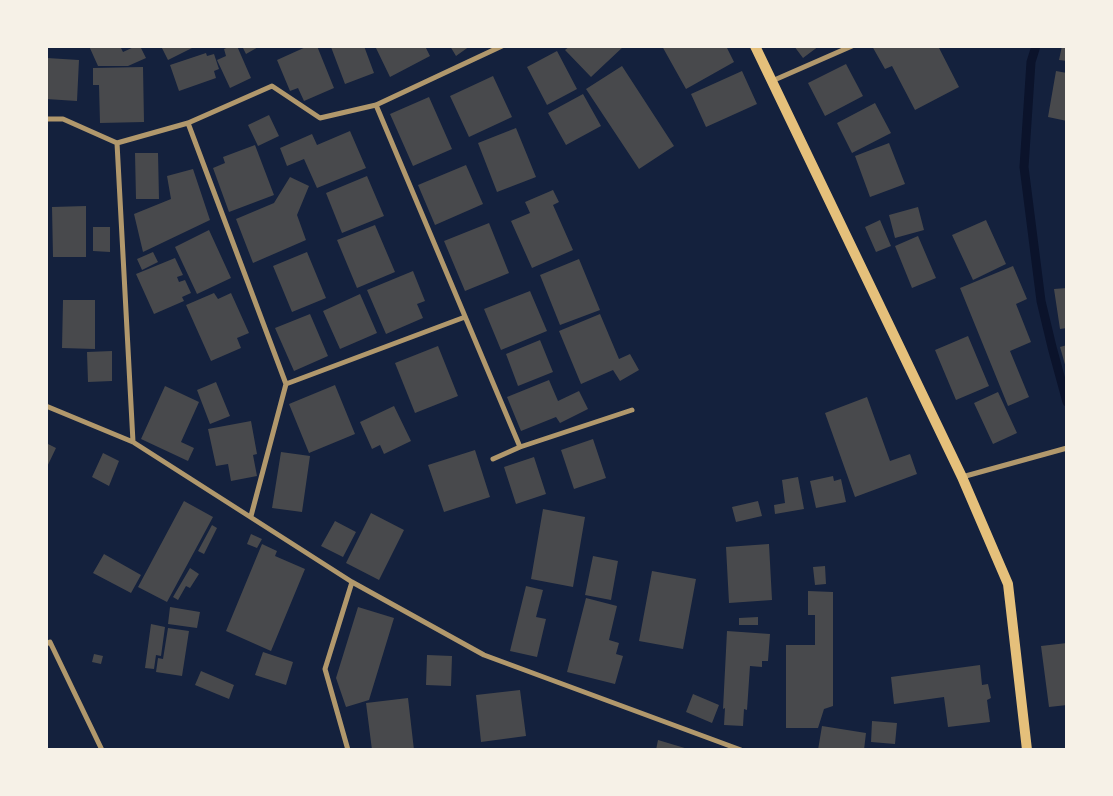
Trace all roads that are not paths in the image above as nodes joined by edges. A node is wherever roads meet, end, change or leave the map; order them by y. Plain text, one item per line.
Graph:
1 (502, 46) edge
2 (755, 46) edge
3 (852, 46) edge
4 (772, 81) junction
5 (376, 105) junction
6 (46, 119) edge
7 (188, 123) junction
8 (117, 143) junction
9 (465, 316) junction
10 (286, 384) junction
11 (46, 406) edge
12 (632, 410) dead end
13 (133, 442) junction
14 (520, 447) junction
15 (1065, 448) edge
16 (493, 459) dead end
17 (962, 477) junction
18 (250, 516) junction
19 (352, 582) junction
20 (46, 644) edge
21 (102, 750) edge
22 (348, 750) edge
23 (741, 750) edge
24 (1027, 750) edge

1 - 5 street
2 - 4 main road
3 - 4 street
4 - 17 main road
5 - 7 street
5 - 9 street
6 - 8 street
7 - 8 street
7 - 10 street
8 - 13 street
9 - 10 street
9 - 14 street
10 - 18 street
11 - 13 street
12 - 14 street
13 - 18 street
14 - 16 street
15 - 17 street
17 - 24 main road
18 - 19 street
19 - 22 street
19 - 23 street
20 - 21 street

